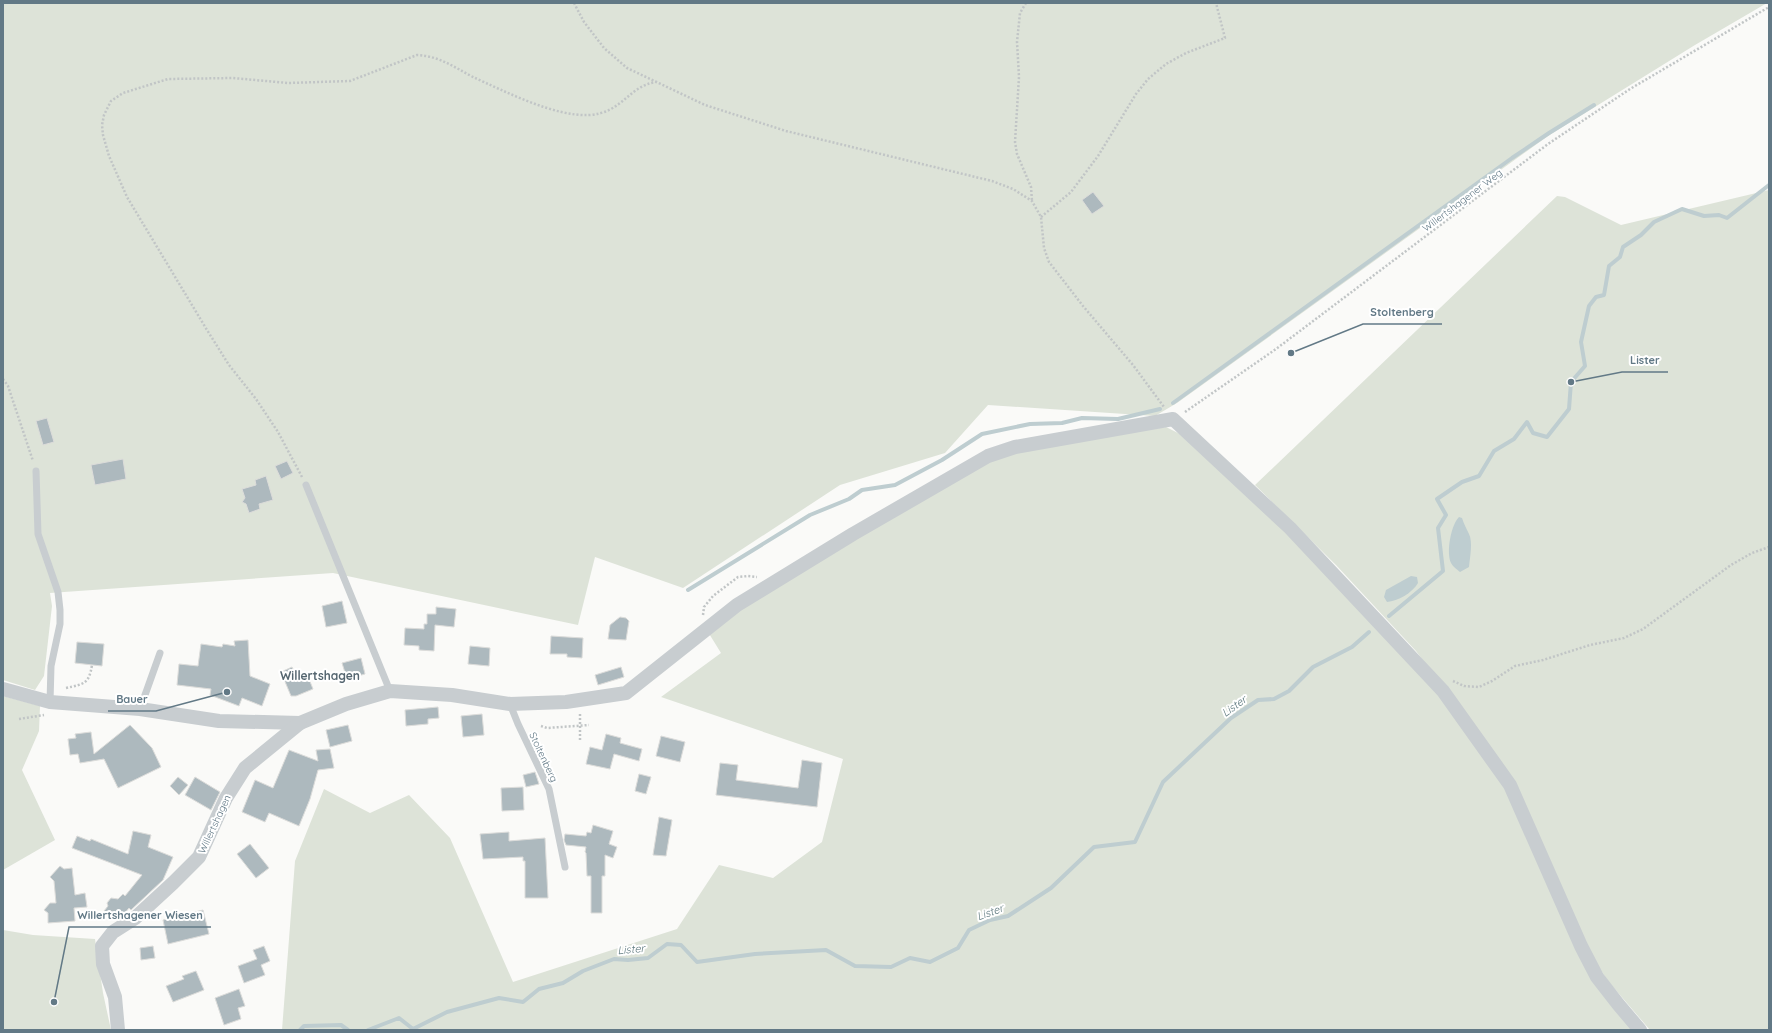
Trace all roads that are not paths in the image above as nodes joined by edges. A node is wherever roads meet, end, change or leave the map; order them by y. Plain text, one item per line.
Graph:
1 (36, 471) road end
2 (306, 485) road end
3 (160, 653) dead end
4 (3, 689) edge
5 (390, 691) junction
6 (50, 697) junction
7 (510, 704) junction
8 (140, 709) junction
9 (300, 724) junction
10 (565, 867) dead end
11 (118, 1030) edge
12 (1640, 1030) edge

1 - 6 lane
2 - 5 lane
3 - 8 lane
4 - 6 street
5 - 7 street
5 - 9 street
6 - 8 street
7 - 10 lane, Stoltenberg
7 - 12 street
8 - 9 street
9 - 11 street, Willertshagen

